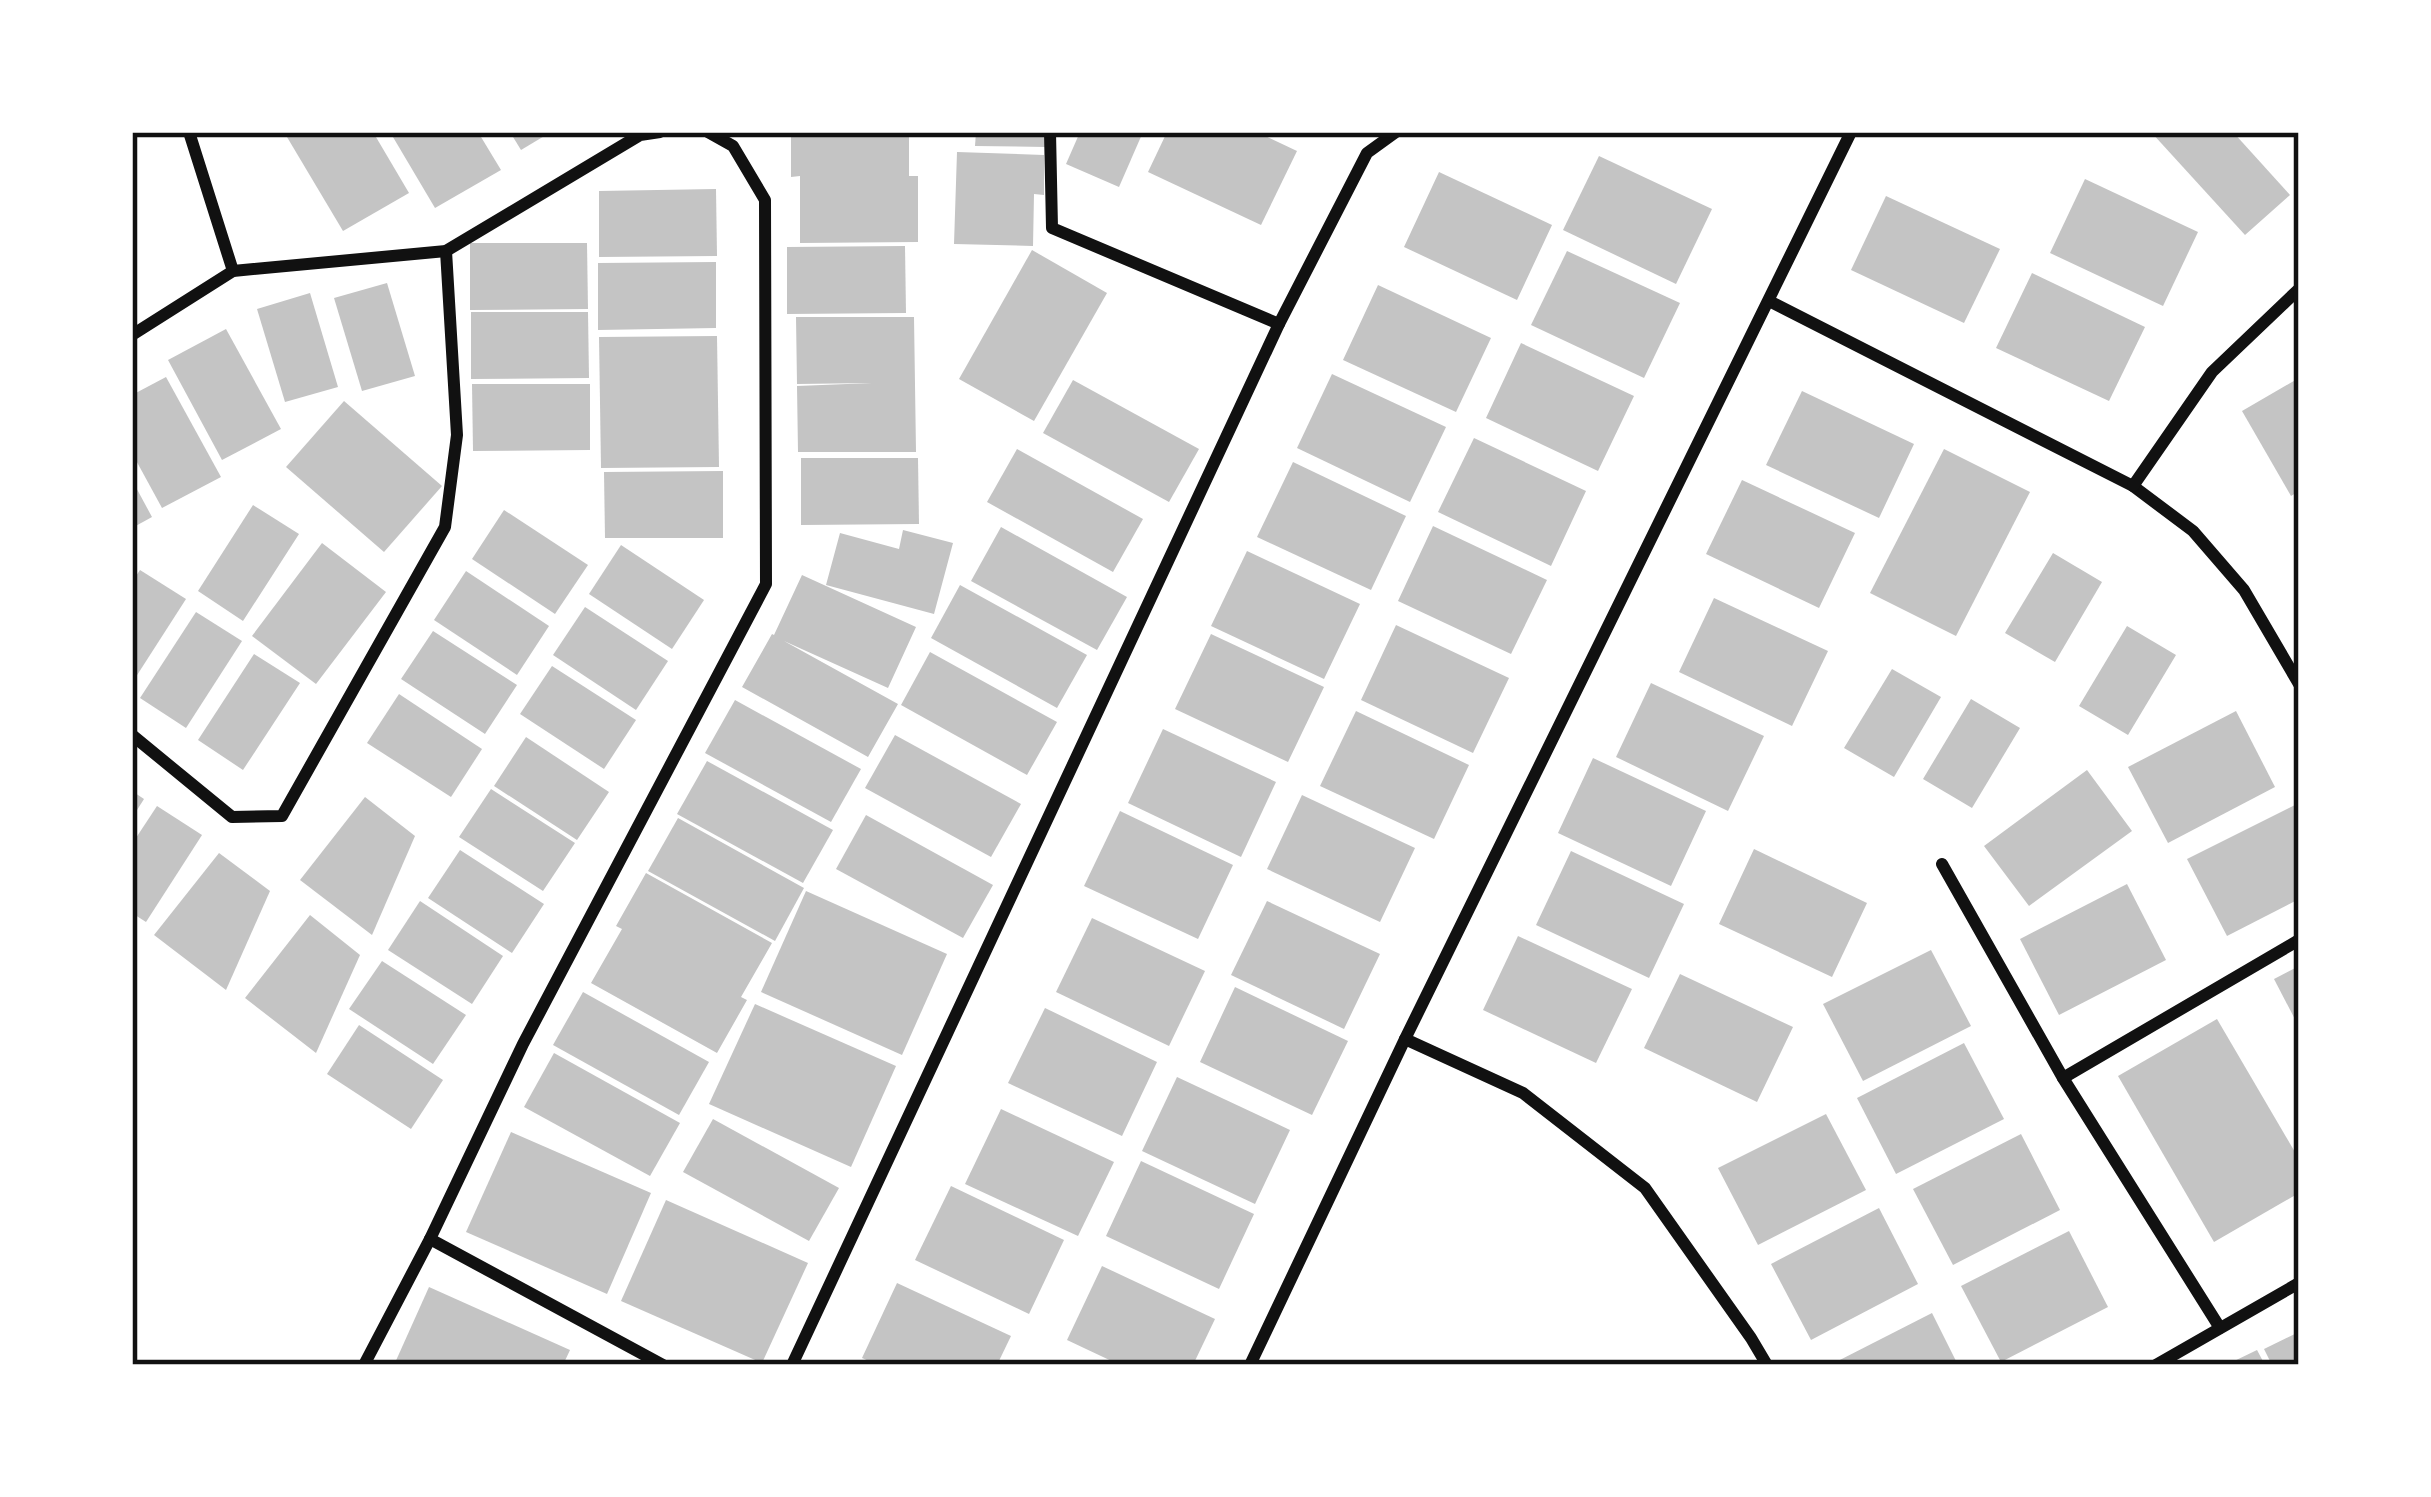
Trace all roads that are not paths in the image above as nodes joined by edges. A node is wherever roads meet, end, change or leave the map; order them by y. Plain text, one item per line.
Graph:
1 (189, 132) edge
2 (660, 132) edge
3 (708, 132) edge
4 (1050, 132) edge
5 (1396, 132) edge
6 (1851, 132) edge
7 (446, 251) junction
8 (233, 271) junction
9 (2299, 289) edge
10 (1769, 301) junction
11 (1279, 323) junction
12 (132, 335) edge
13 (2133, 486) junction
14 (2299, 684) edge
15 (132, 735) edge
16 (1942, 864) dead end
17 (2299, 940) edge
18 (1405, 1039) junction
19 (2063, 1078) junction
20 (430, 1239) junction
21 (2299, 1283) edge
22 (2220, 1328) junction
23 (364, 1365) edge
24 (663, 1365) edge
25 (792, 1365) edge
26 (1250, 1365) edge
27 (1767, 1365) edge
28 (2156, 1365) edge

1 - 8 street
2 - 7 street
3 - 20 street
4 - 11 street
5 - 11 street
6 - 10 street
7 - 8 street
7 - 15 street
8 - 12 street
9 - 13 street
10 - 13 street
10 - 18 street
11 - 25 street
13 - 14 street
16 - 19 street
17 - 19 street
18 - 26 street
18 - 27 street
19 - 22 street
20 - 23 street
20 - 24 street
21 - 22 street
22 - 28 street

